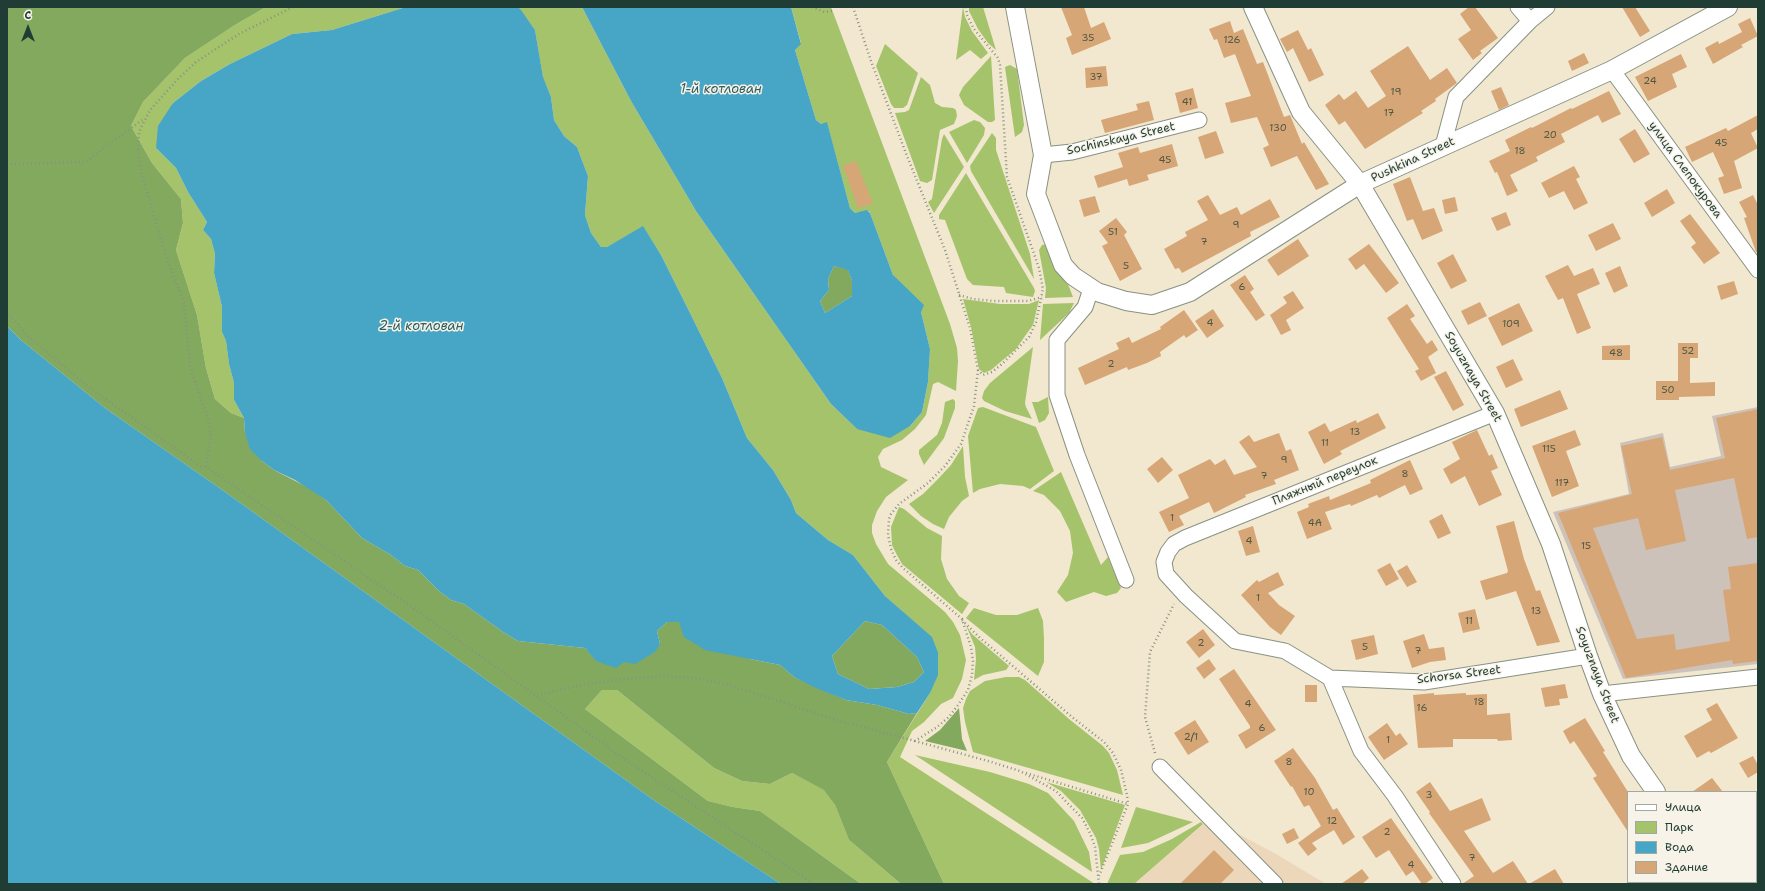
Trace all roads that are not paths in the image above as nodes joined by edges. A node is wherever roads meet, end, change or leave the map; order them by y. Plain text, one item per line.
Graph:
1 (1015, 7) edge
2 (1253, 7) edge
3 (1518, 7) edge
4 (1547, 7) edge
5 (1728, 7) edge
6 (1530, 21) junction
7 (1612, 70) junction
8 (1199, 120) dead end
9 (1443, 146) junction
10 (1043, 155) junction
11 (1360, 184) junction
12 (1758, 270) edge
13 (1097, 292) junction
14 (1495, 413) junction
15 (1164, 562) joint
16 (1126, 580) dead end
17 (1588, 656) junction
18 (1758, 677) edge
19 (1330, 678) junction
20 (1602, 694) junction
21 (1160, 767) road end
22 (1655, 791) edge
23 (1275, 884) edge
24 (1453, 884) edge

1 - 10 street
2 - 11 street, Soyuznaya Street
3 - 6 street
4 - 6 street
5 - 7 street, Pushkina Street
6 - 9 street
7 - 9 street, Pushkina Street
7 - 12 street, улица Слепокурова
8 - 10 street, Sochinskaya Street
9 - 11 street, Pushkina Street
10 - 13 street
11 - 13 street, Pushkina Street
11 - 14 street, Soyuznaya Street
13 - 16 street
14 - 15 street, Пляжный переулок
14 - 17 street, Soyuznaya Street
15 - 19 street, Schorsa Street
17 - 19 street, Schorsa Street
17 - 20 street, Soyuznaya Street
18 - 20 street
19 - 24 street
20 - 22 street, Soyuznaya Street
21 - 23 street

